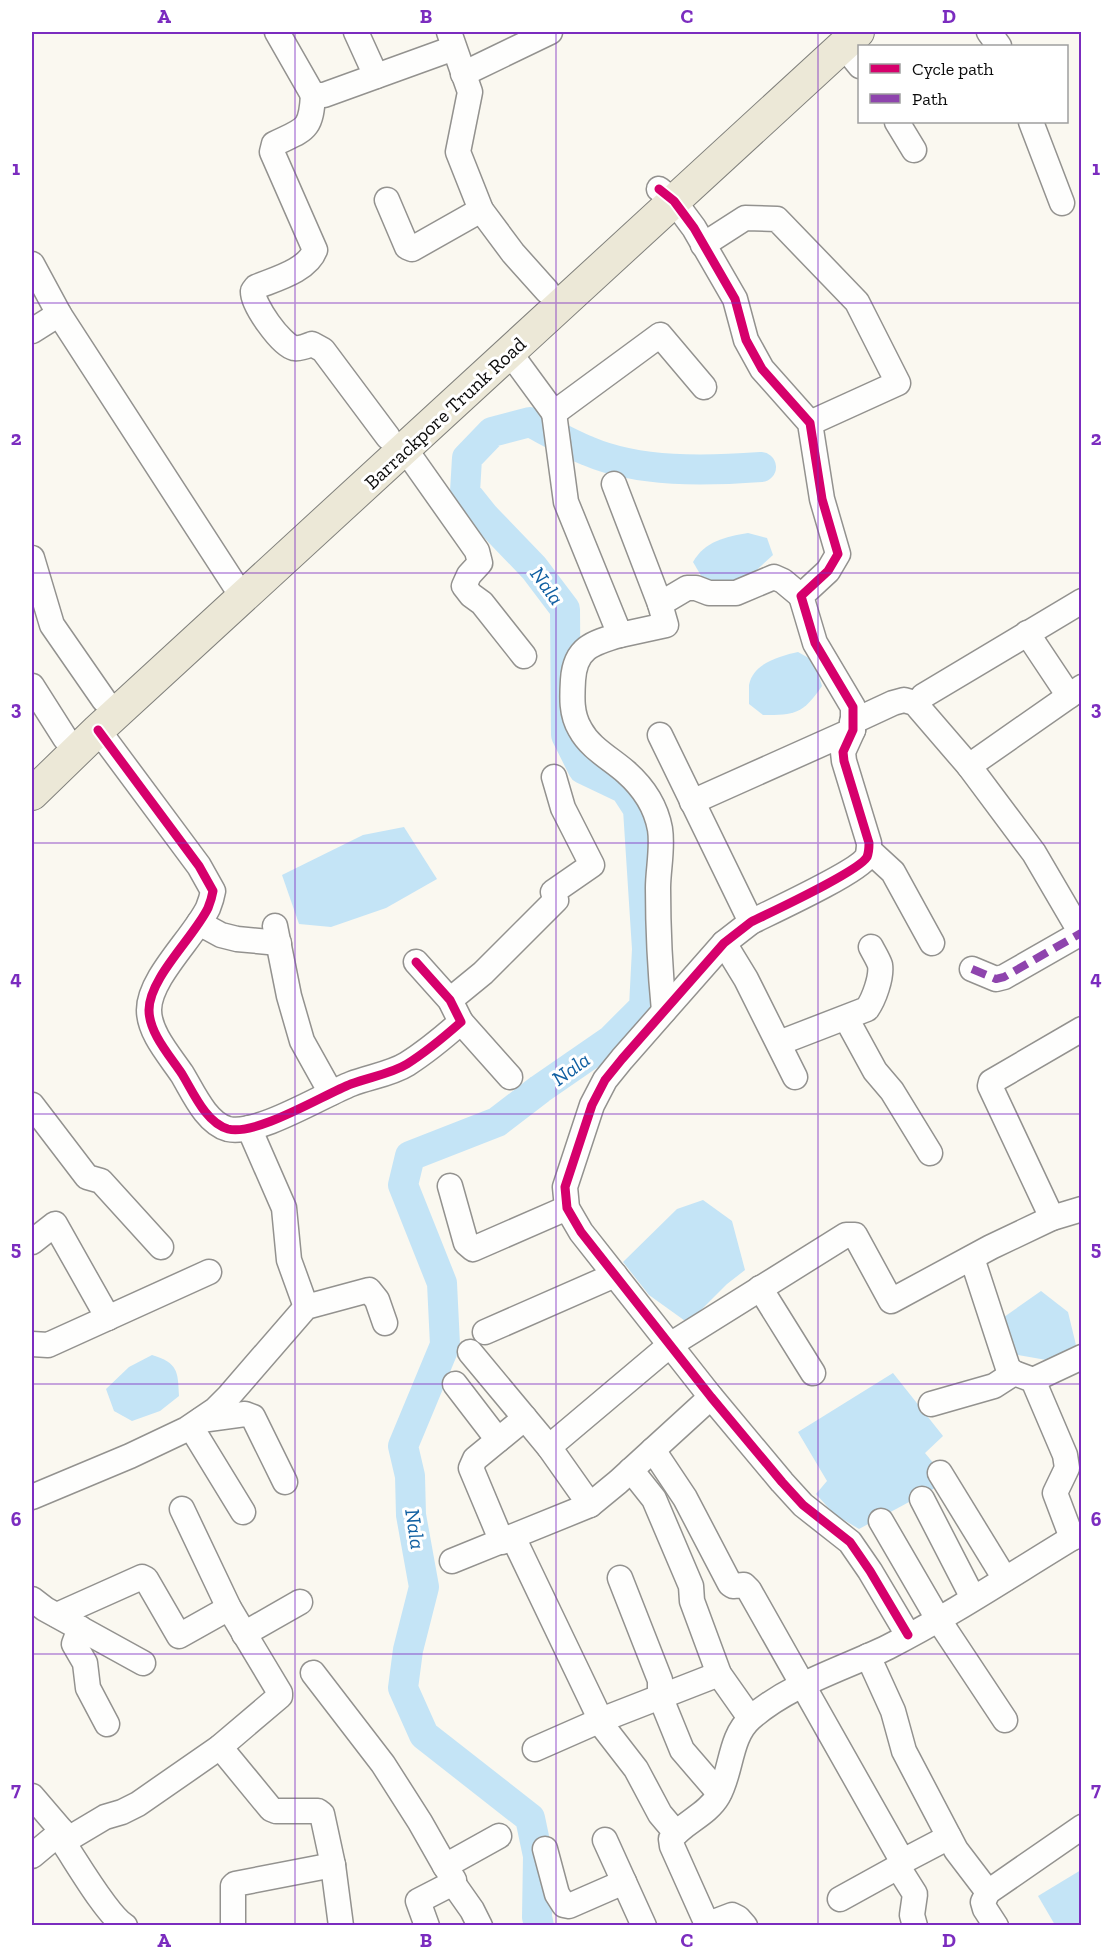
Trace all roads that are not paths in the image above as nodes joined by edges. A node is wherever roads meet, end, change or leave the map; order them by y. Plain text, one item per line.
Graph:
1 (277, 32) edge
2 (356, 32) edge
3 (550, 32) edge
4 (989, 32) edge
5 (451, 40) edge
6 (847, 43) edge
7 (998, 45) edge
8 (463, 74) junction
9 (376, 76) junction
10 (313, 95) junction
11 (898, 123) edge
12 (1031, 123) edge
13 (914, 150) dead end
14 (667, 195) junction
15 (387, 200) dead end
16 (1062, 203) dead end
17 (481, 210) junction
18 (704, 244) junction
19 (32, 264) edge
20 (547, 291) junction
21 (59, 314) junction
22 (32, 331) edge
23 (510, 353) junction
24 (704, 387) dead end
25 (810, 423) junction
26 (556, 424) junction
27 (396, 443) junction
28 (614, 484) dead end
29 (32, 558) edge
30 (237, 589) junction
31 (801, 596) junction
32 (1082, 601) edge
33 (660, 604) junction
34 (1027, 633) junction
35 (620, 635) junction
36 (524, 656) dead end
37 (32, 686) edge
38 (1075, 691) edge
39 (918, 704) junction
40 (101, 715) junction
41 (853, 726) junction
42 (660, 735) dead end
43 (65, 738) junction
44 (969, 766) junction
45 (32, 769) edge
46 (554, 777) dead end
47 (32, 794) edge
48 (692, 802) junction
49 (869, 850) junction
50 (751, 922) junction
51 (199, 923) junction
52 (1081, 934) edge
53 (724, 943) junction
54 (932, 943) dead end
55 (871, 947) dead end
56 (416, 962) dead end
57 (972, 969) dead end
58 (450, 1000) junction
59 (664, 1011) junction
60 (846, 1018) junction
61 (461, 1022) junction
62 (1082, 1029) edge
63 (779, 1043) junction
64 (510, 1077) dead end
65 (795, 1077) dead end
66 (331, 1093) junction
67 (32, 1105) edge
68 (249, 1128) junction
69 (930, 1153) dead end
70 (450, 1186) dead end
71 (567, 1208) junction
72 (1082, 1209) edge
73 (1053, 1218) junction
74 (32, 1242) edge
75 (161, 1247) dead end
76 (972, 1258) junction
77 (209, 1272) dead end
78 (615, 1275) junction
79 (760, 1288) junction
80 (306, 1307) junction
81 (108, 1318) junction
82 (385, 1323) dead end
83 (485, 1332) dead end
84 (32, 1344) edge
85 (670, 1345) junction
86 (470, 1352) dead end
87 (1082, 1357) edge
88 (813, 1373) dead end
89 (1023, 1377) junction
90 (455, 1384) dead end
91 (711, 1396) junction
92 (931, 1404) dead end
93 (525, 1418) junction
94 (196, 1424) junction
95 (498, 1440) junction
96 (549, 1447) junction
97 (652, 1450) junction
98 (631, 1470) junction
99 (940, 1473) dead end
100 (285, 1482) dead end
101 (32, 1497) edge
102 (922, 1499) dead end
103 (590, 1505) junction
104 (182, 1509) dead end
105 (243, 1512) dead end
106 (881, 1521) dead end
107 (1077, 1536) edge
108 (508, 1539) junction
109 (452, 1561) dead end
110 (620, 1578) dead end
111 (1005, 1579) junction
112 (974, 1598) junction
113 (32, 1599) edge
114 (300, 1602) dead end
115 (229, 1608) junction
116 (57, 1615) junction
117 (938, 1619) junction
118 (80, 1629) junction
119 (244, 1634) junction
120 (908, 1635) junction
121 (868, 1656) junction
122 (142, 1663) dead end
123 (313, 1673) dead end
124 (719, 1674) junction
125 (803, 1686) junction
126 (660, 1696) junction
127 (750, 1718) junction
128 (601, 1720) junction
129 (1005, 1720) dead end
130 (107, 1724) dead end
131 (220, 1746) junction
132 (535, 1749) dead end
133 (719, 1793) junction
134 (32, 1796) edge
135 (1082, 1827) edge
136 (676, 1833) junction
137 (62, 1836) junction
138 (499, 1836) dead end
139 (949, 1837) junction
140 (605, 1840) dead end
141 (545, 1849) dead end
142 (32, 1856) edge
143 (901, 1863) junction
144 (333, 1865) junction
145 (449, 1875) junction
146 (624, 1882) junction
147 (988, 1892) junction
148 (840, 1899) dead end
149 (125, 1926) edge
150 (233, 1926) edge
151 (341, 1926) edge
152 (427, 1926) edge
153 (480, 1926) edge
154 (644, 1926) edge
155 (745, 1926) edge
156 (915, 1926) edge
157 (996, 1926) edge

1 - 10 street
2 - 9 street
3 - 8 street
4 - 7 street
5 - 8 street
5 - 9 street
6 - 14 main road, Barrackpore Trunk Road
8 - 17 street
9 - 10 street
10 - 27 street
11 - 13 street
12 - 16 street
14 - 18 street
14 - 20 main road, Barrackpore Trunk Road
14 - 23 main road, Barrackpore Trunk Road
15 - 17 street
17 - 20 street
18 - 25 street
18 - 25 street
19 - 21 street
20 - 27 main road, Barrackpore Trunk Road
21 - 22 street
21 - 30 street
23 - 26 street
23 - 27 main road, Barrackpore Trunk Road
24 - 26 street
25 - 31 street
26 - 35 street
27 - 30 main road, Barrackpore Trunk Road
27 - 36 street
28 - 33 street
29 - 40 street
30 - 40 main road, Barrackpore Trunk Road
31 - 33 street
31 - 41 street
32 - 34 street
33 - 35 street
34 - 38 street
34 - 39 street
35 - 59 street
37 - 43 street
38 - 44 street
39 - 41 street
39 - 44 street
40 - 43 main road, Barrackpore Trunk Road
40 - 47 main road, Barrackpore Trunk Road
40 - 51 street
41 - 48 street
41 - 49 street
42 - 48 street
43 - 45 main road, Barrackpore Trunk Road
44 - 52 street
46 - 58 street
48 - 50 street
49 - 50 street
49 - 54 street
50 - 53 street
51 - 66 street
51 - 68 street
52 - 57 street
53 - 59 street
53 - 63 street
55 - 60 street
56 - 58 street
58 - 61 street
59 - 71 street
60 - 63 street
60 - 69 street
61 - 64 street
61 - 66 street
62 - 73 street
63 - 65 street
66 - 68 street
67 - 75 street
68 - 80 street
70 - 71 street
71 - 78 street
72 - 73 street
73 - 76 street
74 - 81 street
76 - 79 street
76 - 89 street
77 - 81 street
78 - 83 street
78 - 85 street
79 - 85 street
79 - 88 street
80 - 82 street
80 - 94 street
81 - 84 street
85 - 91 street
85 - 96 street
86 - 93 street
87 - 89 street
89 - 92 street
89 - 107 street
90 - 95 street
91 - 97 street
91 - 120 street
93 - 95 street
93 - 96 street
94 - 100 street
94 - 101 street
94 - 105 street
95 - 108 street
96 - 103 street
97 - 98 street
97 - 125 street
98 - 103 street
98 - 124 street
99 - 111 street
102 - 112 street
103 - 108 street
104 - 115 street
106 - 117 street
107 - 111 street
108 - 109 street
108 - 128 street
110 - 126 street
111 - 112 street
112 - 117 street
113 - 116 street
114 - 119 street
115 - 116 street
115 - 119 street
116 - 118 street
117 - 120 street
117 - 129 street
118 - 122 street
118 - 130 street
119 - 131 street
120 - 121 street
121 - 125 street
121 - 139 street
123 - 145 street
124 - 126 street
124 - 127 street
125 - 127 street
125 - 143 street
126 - 128 street
126 - 133 street
127 - 133 street
128 - 132 street
128 - 136 street
131 - 137 street
131 - 144 street
133 - 136 street
134 - 137 street
135 - 147 street
136 - 155 street
137 - 142 street
137 - 149 street
138 - 145 street
139 - 143 street
139 - 147 street
140 - 146 street
141 - 146 street
143 - 148 street
143 - 156 street
144 - 150 street
144 - 151 street
145 - 152 street
145 - 153 street
146 - 154 street
147 - 157 street

